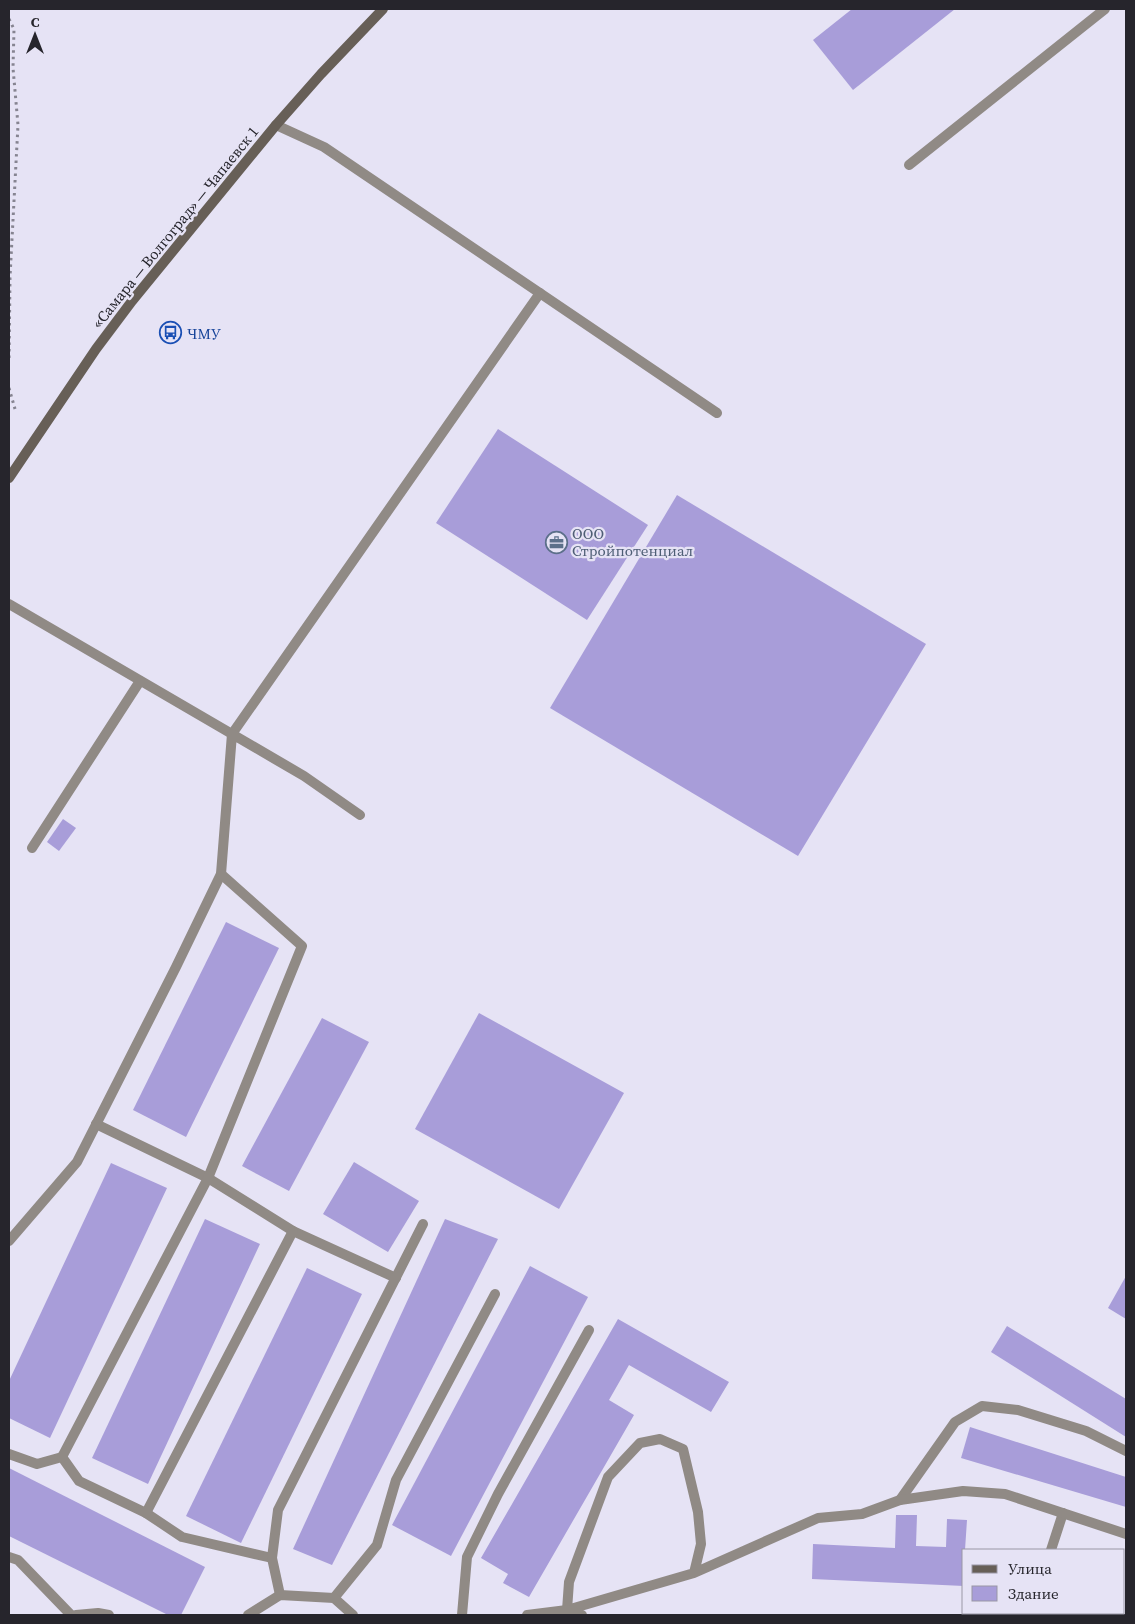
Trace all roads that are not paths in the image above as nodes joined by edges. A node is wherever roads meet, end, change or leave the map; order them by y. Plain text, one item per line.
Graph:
1 (383, 9) edge
2 (1105, 9) edge
3 (276, 125) junction
4 (909, 165) dead end
5 (540, 293) junction
6 (717, 413) dead end
7 (9, 478) edge
8 (9, 604) edge
9 (140, 681) junction
10 (232, 734) junction
11 (360, 815) dead end
12 (32, 848) dead end
13 (221, 874) junction
14 (96, 1124) junction
15 (208, 1178) junction
16 (423, 1224) dead end
17 (293, 1231) junction
18 (9, 1240) edge
19 (396, 1278) junction
20 (495, 1294) dead end
21 (589, 1330) dead end
22 (1126, 1451) edge
23 (9, 1454) edge
24 (62, 1457) junction
25 (900, 1500) junction
26 (146, 1513) junction
27 (1064, 1513) junction
28 (1126, 1534) edge
29 (1051, 1549) edge
30 (9, 1557) edge
31 (272, 1558) junction
32 (694, 1573) junction
33 (280, 1595) junction
34 (334, 1598) junction
35 (567, 1610) junction
36 (71, 1615) edge
37 (76, 1615) edge
38 (109, 1615) edge
39 (248, 1615) edge
40 (353, 1615) edge
41 (462, 1615) edge
42 (527, 1615) edge
43 (582, 1615) edge

1 - 3 main road, «Самара — Волгоград» — Чапаевск 1
2 - 4 lane
3 - 5 lane
3 - 7 main road, «Самара — Волгоград» — Чапаевск 1
5 - 6 lane
5 - 10 lane
8 - 9 lane
9 - 10 lane
9 - 12 lane
10 - 11 lane
10 - 13 lane
13 - 14 lane
13 - 15 lane
14 - 15 lane
14 - 18 lane
15 - 17 lane
15 - 24 lane
16 - 19 lane
17 - 19 lane
17 - 26 lane
19 - 31 lane
20 - 34 lane
21 - 41 lane
22 - 25 lane
23 - 24 lane
24 - 26 lane
25 - 27 lane
25 - 32 lane
26 - 31 lane
27 - 28 lane
27 - 29 lane
30 - 36 lane
31 - 33 lane
32 - 35 lane
32 - 35 lane
33 - 34 lane
33 - 39 lane
34 - 40 lane
35 - 42 lane
35 - 43 lane
37 - 38 lane

